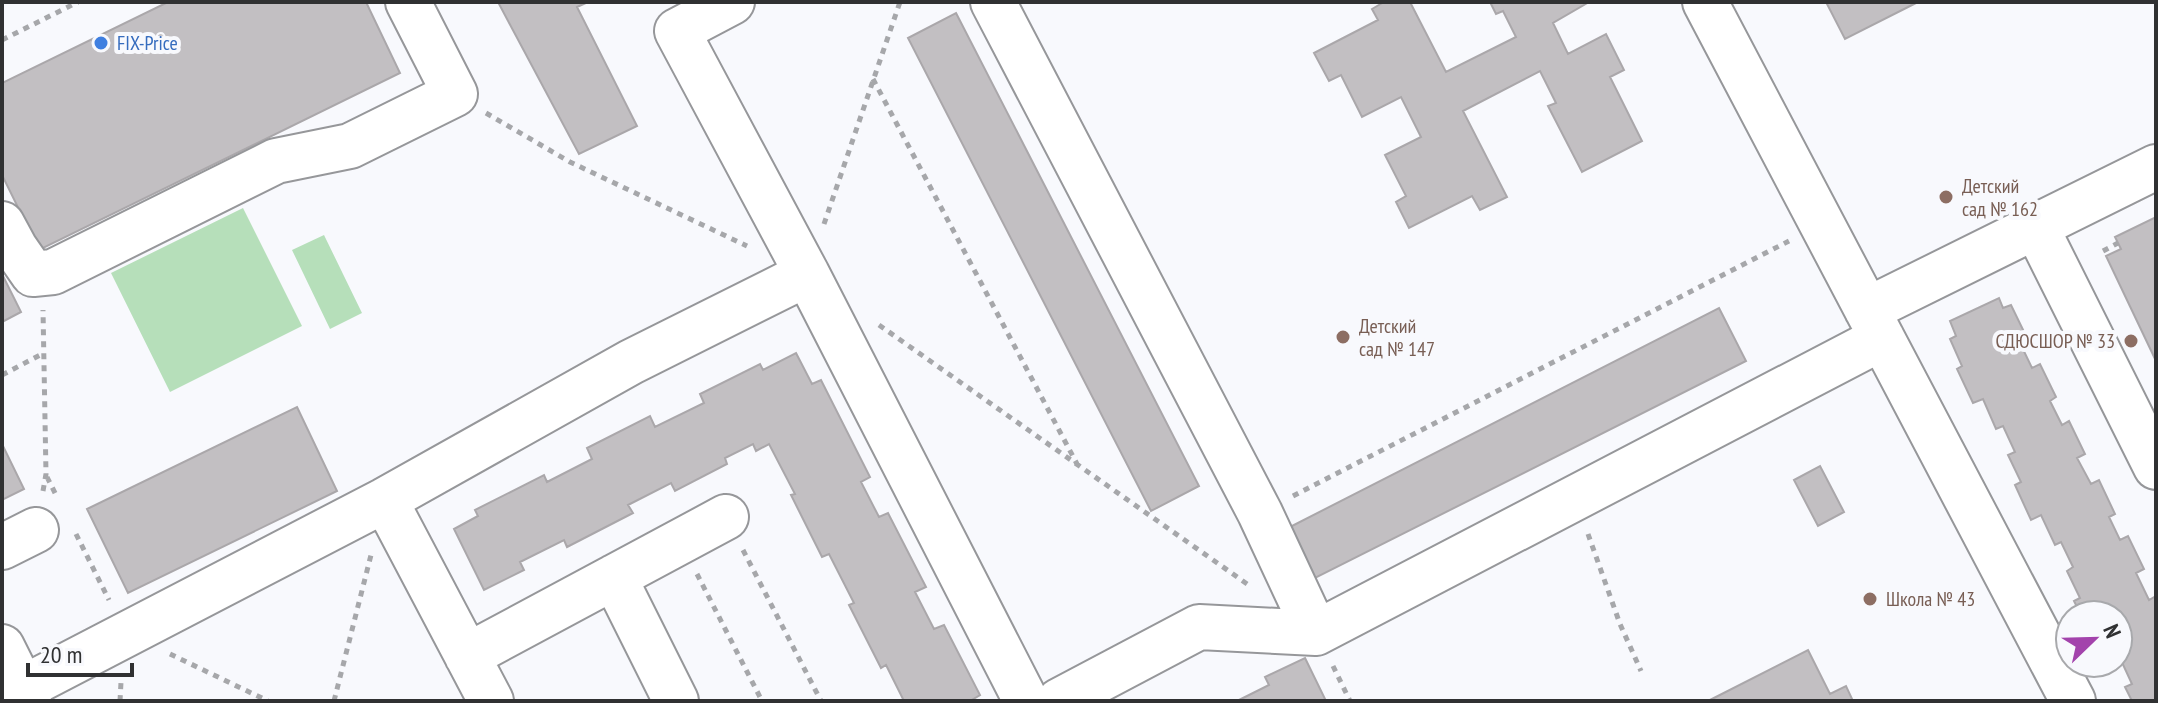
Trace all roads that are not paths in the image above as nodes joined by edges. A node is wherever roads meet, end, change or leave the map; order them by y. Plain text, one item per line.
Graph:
1 (408, 2) edge
2 (732, 2) edge
3 (993, 2) edge
4 (1705, 2) edge
5 (2156, 167) edge
6 (2, 224) edge
7 (2036, 227) junction
8 (807, 274) junction
9 (1875, 324) junction
10 (2156, 467) edge
11 (385, 500) junction
12 (726, 517) road end
13 (614, 577) junction
14 (1316, 633) junction
15 (2, 647) edge
16 (467, 656) junction
17 (26, 694) edge
18 (491, 701) edge
19 (676, 701) edge
20 (1026, 701) edge
21 (1059, 701) edge
22 (2073, 701) edge

1 - 6 lane
2 - 8 lane
3 - 14 lane
4 - 9 lane
5 - 7 lane
7 - 9 lane
7 - 10 lane
8 - 11 lane
8 - 20 lane
9 - 14 lane
9 - 22 lane
11 - 16 lane
11 - 17 lane
12 - 13 lane
13 - 16 lane
13 - 19 lane
14 - 21 lane
15 - 17 lane
16 - 18 lane

